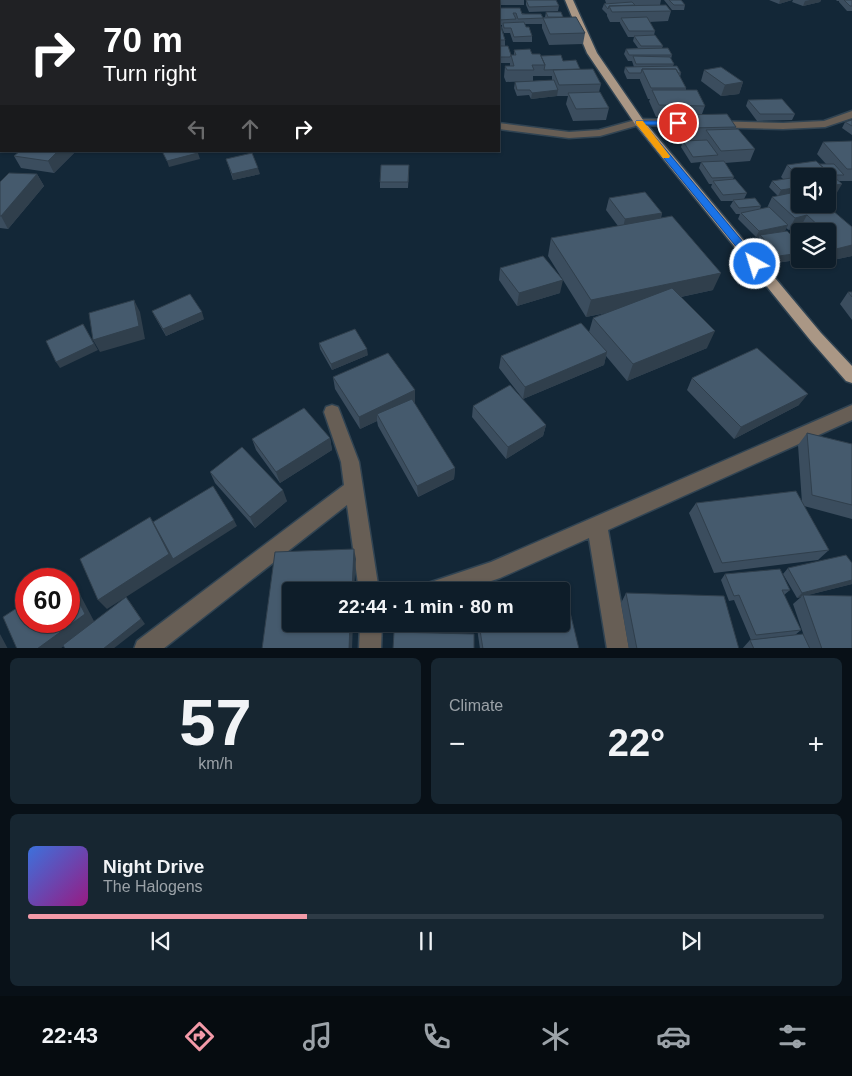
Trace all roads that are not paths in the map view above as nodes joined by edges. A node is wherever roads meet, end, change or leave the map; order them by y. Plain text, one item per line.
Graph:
1 (569, 0) edge
2 (852, 114) edge
3 (639, 122) junction
4 (500, 126) edge
5 (852, 377) edge
6 (332, 412) dead end
7 (852, 412) edge
8 (355, 488) junction
9 (597, 525) junction
10 (368, 582) edge
11 (461, 582) edge
12 (371, 632) edge
13 (145, 648) edge
14 (370, 648) edge
15 (618, 648) edge

1 - 3 main road
2 - 3 street
3 - 4 street
3 - 5 main road
6 - 8 street
7 - 9 street
8 - 10 street
8 - 13 street
9 - 11 street
9 - 15 street
12 - 14 street

